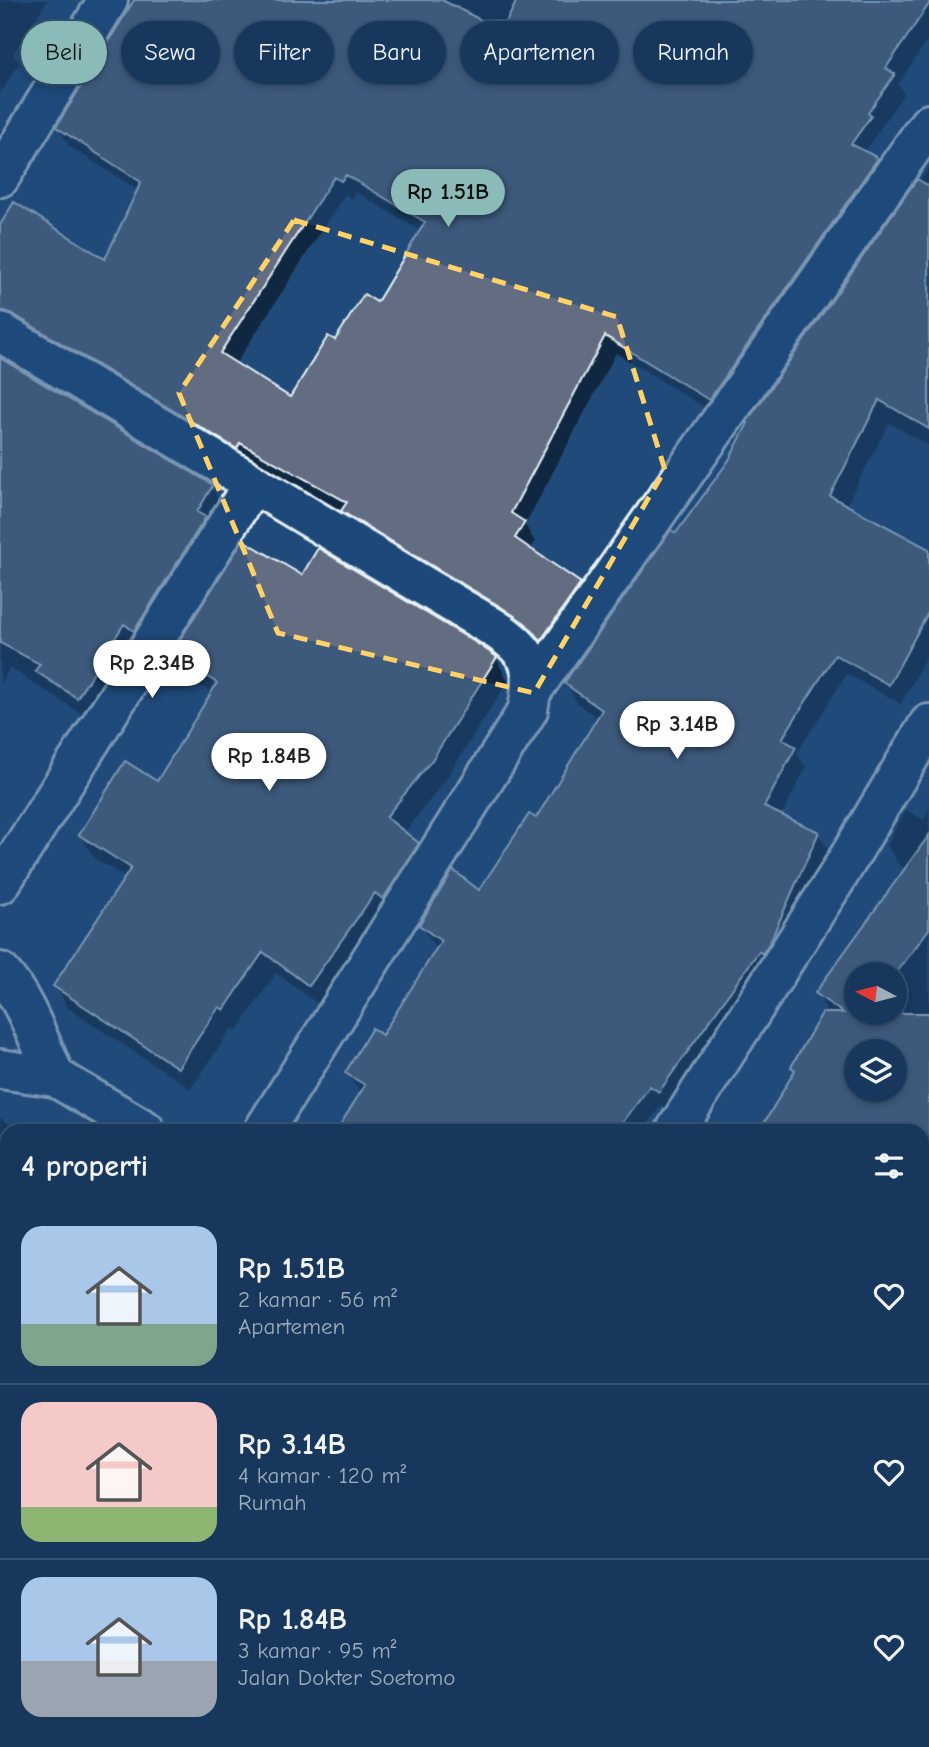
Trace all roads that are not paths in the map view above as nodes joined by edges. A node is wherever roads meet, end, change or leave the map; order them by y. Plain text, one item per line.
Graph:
1 (108, 0) edge
2 (929, 124) edge
3 (0, 177) edge
4 (0, 332) edge
5 (253, 484) junction
6 (531, 692) junction
7 (921, 737) edge
8 (0, 884) edge
9 (0, 972) edge
10 (0, 1069) edge
11 (55, 1077) junction
12 (135, 1124) edge
13 (268, 1124) edge
14 (680, 1124) edge

1 - 3 street
2 - 6 street
4 - 5 street
5 - 6 street
5 - 8 street
6 - 13 street
7 - 14 street
9 - 11 street
10 - 11 street
11 - 12 street

